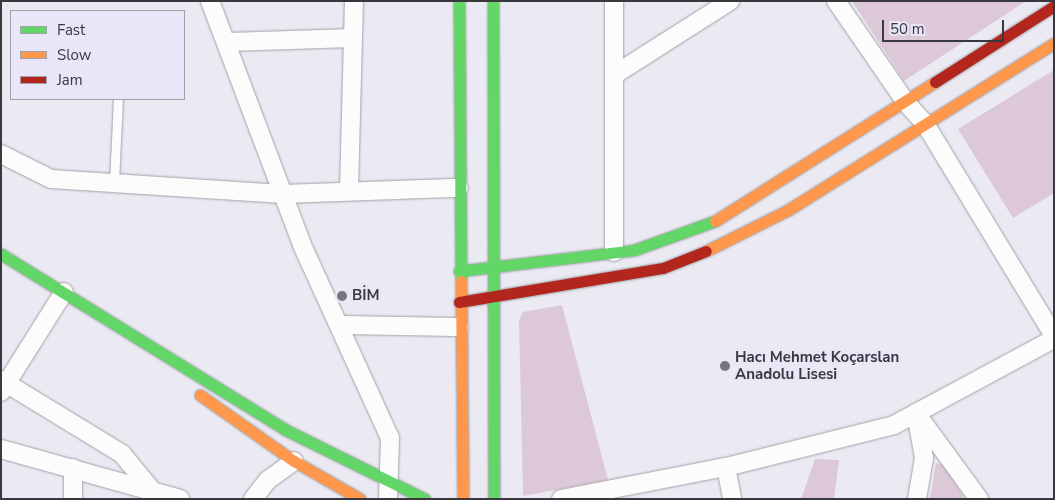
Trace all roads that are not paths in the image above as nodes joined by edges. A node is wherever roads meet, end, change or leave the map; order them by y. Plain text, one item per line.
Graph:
1 (210, 1) edge
2 (354, 1) edge
3 (459, 1) edge
4 (493, 1) edge
5 (614, 1) edge
6 (730, 1) edge
7 (836, 1) edge
8 (1054, 6) edge
9 (353, 38) junction
10 (228, 42) junction
11 (1054, 43) edge
12 (614, 75) junction
13 (118, 100) edge
14 (907, 104) junction
15 (924, 122) junction
16 (1, 154) edge
17 (114, 183) junction
18 (459, 188) junction
19 (349, 190) junction
20 (283, 194) junction
21 (614, 252) junction
22 (1, 254) edge
23 (494, 267) junction
24 (459, 271) junction
25 (40, 298) dead end
26 (494, 300) junction
27 (459, 302) junction
28 (61, 304) junction
29 (340, 325) junction
30 (459, 327) junction
31 (1054, 338) edge
32 (3, 385) edge
33 (186, 386) dead end
34 (916, 413) junction
35 (1, 449) edge
36 (294, 461) junction
37 (726, 467) junction
38 (73, 468) junction
39 (151, 488) junction
40 (389, 491) edge
41 (73, 499) edge
42 (180, 499) edge
43 (253, 499) edge
44 (360, 499) edge
45 (425, 499) edge
46 (463, 499) edge
47 (494, 499) edge
48 (561, 499) edge
49 (732, 499) edge
50 (917, 499) edge
51 (979, 499) edge

1 - 10 street
2 - 9 street
3 - 18 street
4 - 23 street
5 - 12 street
6 - 12 street
7 - 14 street
8 - 14 street
9 - 10 street
9 - 19 street
10 - 20 street
11 - 15 street
12 - 21 street
13 - 17 lane
14 - 15 street
14 - 21 street
15 - 26 street
15 - 31 street
16 - 17 street
17 - 20 street
18 - 19 street
18 - 24 street
19 - 20 street
20 - 29 street
21 - 23 street
22 - 28 street
23 - 24 street
23 - 26 street
24 - 27 street
25 - 28 street
26 - 27 street
26 - 47 street
27 - 30 street
28 - 32 street
28 - 40 street
29 - 30 street
29 - 40 street
30 - 46 street
31 - 34 street
32 - 39 street
33 - 36 street
34 - 37 street
34 - 50 street
34 - 51 street
35 - 38 street
36 - 43 street
36 - 44 street
37 - 48 street
37 - 49 street
38 - 39 street
38 - 41 street
39 - 42 street
40 - 45 street

